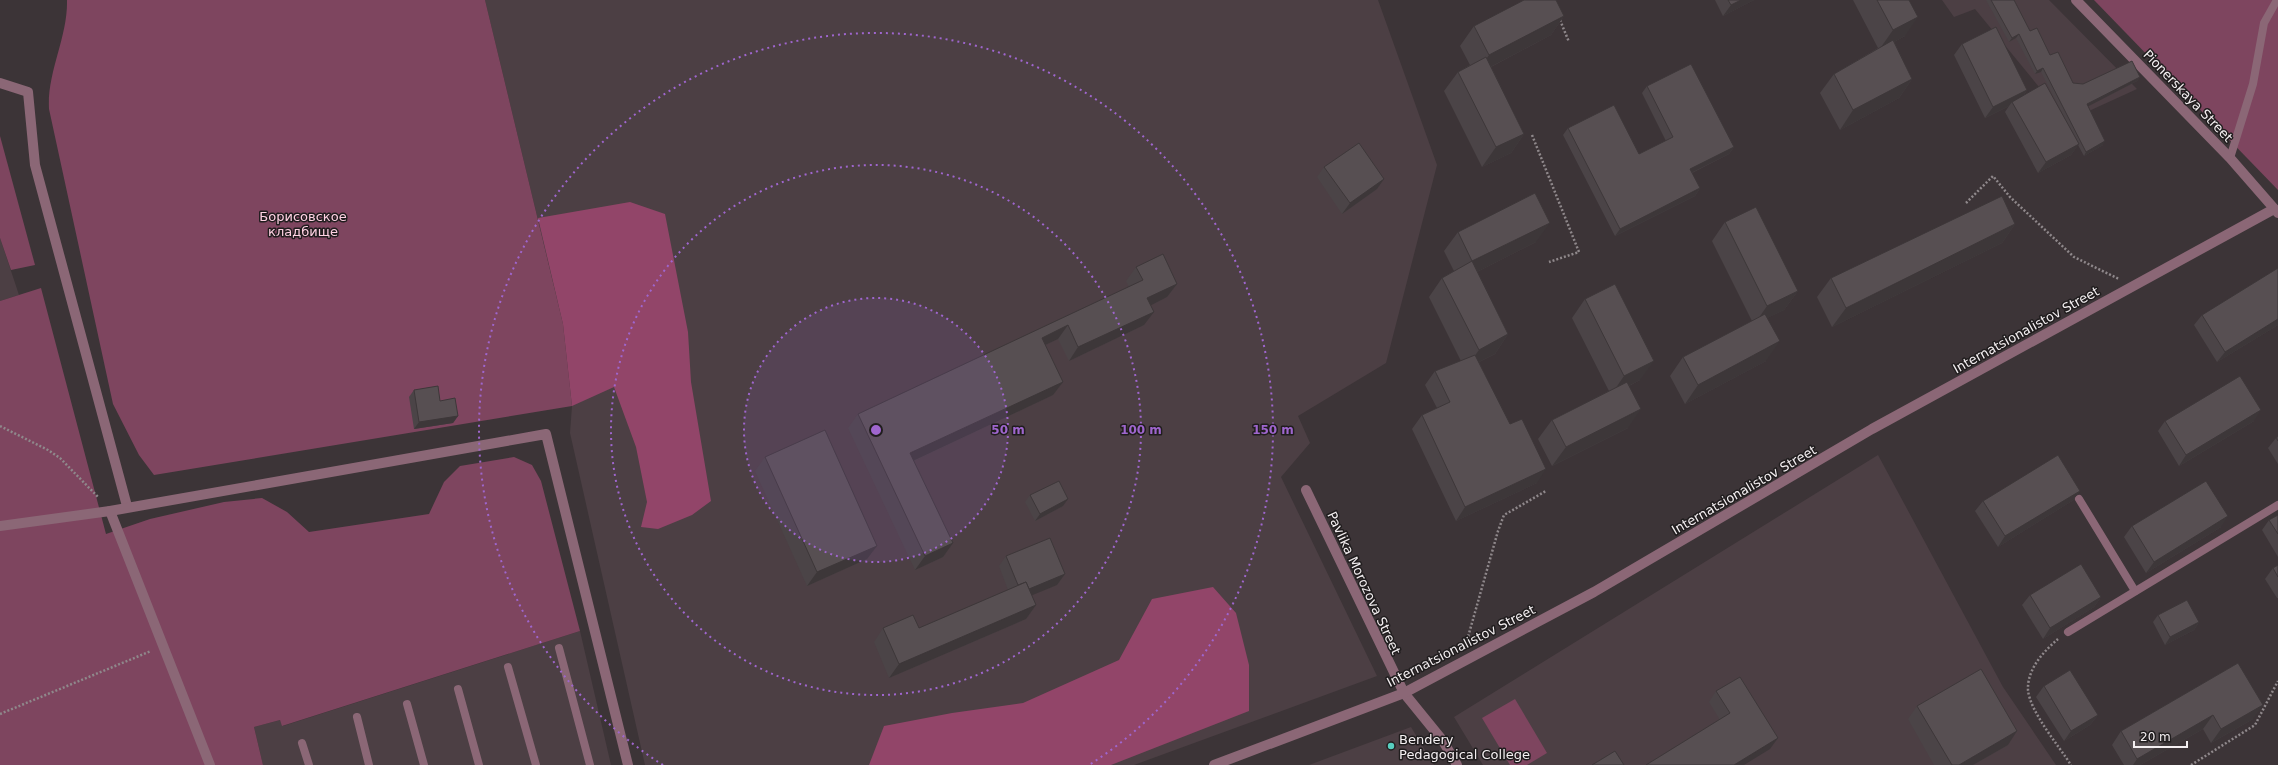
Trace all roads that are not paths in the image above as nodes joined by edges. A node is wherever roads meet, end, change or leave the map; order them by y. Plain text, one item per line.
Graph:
1 (2076, 0) edge
2 (2276, 0) edge
3 (0, 83) edge
4 (2230, 158) junction
5 (2276, 211) edge
6 (1306, 490) dead end
7 (2079, 499) edge
8 (2278, 505) edge
9 (127, 506) junction
10 (110, 511) junction
11 (0, 526) edge
12 (2136, 591) junction
13 (2068, 632) road end
14 (560, 648) dead end
15 (508, 667) dead end
16 (458, 689) dead end
17 (1404, 692) junction
18 (407, 704) dead end
19 (357, 717) dead end
20 (302, 743) dead end
21 (210, 765) edge
22 (309, 765) edge
23 (369, 765) edge
24 (424, 765) edge
25 (479, 765) edge
26 (536, 765) edge
27 (590, 765) edge
28 (628, 765) edge
29 (1214, 765) edge
30 (1457, 765) edge

1 - 4 street, Pionerskaya Street
2 - 4 lane
3 - 9 street
4 - 5 street, Pionerskaya Street
5 - 17 street, Internatsionalistov Street
6 - 17 street, Pavlika Morozova Street
7 - 12 lane
8 - 12 lane
9 - 10 street
9 - 28 street
10 - 11 street
10 - 21 street
12 - 13 lane
14 - 27 lane
15 - 26 lane
16 - 25 lane
17 - 29 street, Internatsionalistov Street
17 - 30 street, Pavlika Morozova Street
18 - 24 lane
19 - 23 lane
20 - 22 lane

